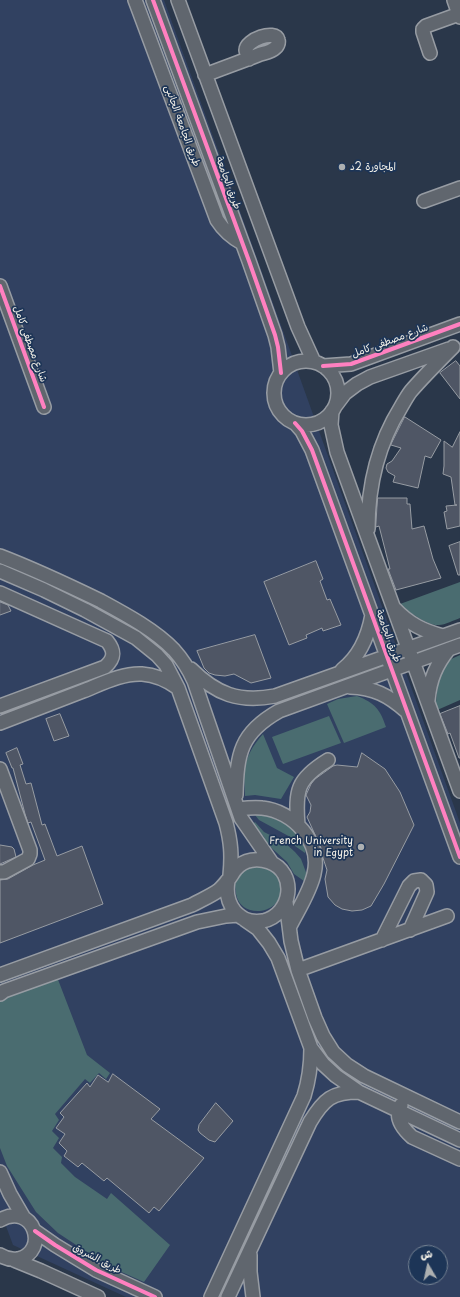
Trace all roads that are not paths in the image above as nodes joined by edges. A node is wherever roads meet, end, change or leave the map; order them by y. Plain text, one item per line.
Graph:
1 (135, 0) edge
2 (153, 0) edge
3 (178, 0) edge
4 (454, 0) edge
5 (460, 16) edge
6 (430, 54) dead end
7 (249, 59) dead end
8 (205, 75) junction
9 (460, 188) edge
10 (424, 201) dead end
11 (242, 243) junction
12 (0, 286) edge
13 (460, 324) edge
14 (457, 346) edge
15 (319, 364) junction
16 (281, 373) junction
17 (44, 407) dead end
18 (334, 408) junction
19 (295, 423) junction
20 (368, 539) junction
21 (0, 556) edge
22 (0, 571) edge
23 (0, 592) edge
24 (393, 607) junction
25 (124, 614) junction
26 (372, 615) junction
27 (116, 627) junction
28 (460, 630) edge
29 (443, 636) junction
30 (107, 642) junction
31 (455, 647) edge
32 (408, 649) junction
33 (387, 656) junction
34 (182, 660) junction
35 (413, 662) junction
36 (392, 670) junction
37 (337, 674) junction
38 (347, 686) junction
39 (178, 688) junction
40 (428, 702) junction
41 (0, 706) edge
42 (407, 711) junction
43 (0, 723) edge
44 (328, 760) dead end
45 (0, 769) edge
46 (460, 791) edge
47 (4, 795) edge
48 (237, 806) junction
49 (298, 825) junction
50 (460, 857) edge
51 (272, 863) junction
52 (0, 872) edge
53 (229, 878) junction
54 (286, 902) junction
55 (241, 916) junction
56 (447, 916) dead end
57 (290, 926) junction
58 (410, 930) junction
59 (109, 936) junction
60 (382, 940) junction
61 (114, 952) junction
62 (298, 970) junction
63 (0, 975) edge
64 (0, 994) edge
65 (311, 1048) junction
66 (359, 1092) junction
67 (405, 1096) junction
68 (398, 1110) junction
69 (294, 1116) junction
70 (310, 1122) junction
71 (460, 1122) edge
72 (460, 1140) edge
73 (460, 1159) edge
74 (0, 1172) edge
75 (24, 1218) junction
76 (0, 1220) edge
77 (35, 1231) junction
78 (250, 1252) junction
79 (6, 1259) edge
80 (218, 1282) junction
81 (230, 1293) edge
82 (98, 1297) edge
83 (155, 1297) edge
84 (210, 1297) edge
85 (253, 1297) edge

1 - 11 street, طريق الجامعة الجانبى
2 - 11 street, طريق الجامعة
3 - 8 street, طريق الجامعة
4 - 5 street
5 - 6 street
7 - 8 street
8 - 15 street, طريق الجامعة
9 - 10 street
11 - 16 street, طريق الجامعة
12 - 17 street, شارع مصطفى كامل
13 - 15 street, شارع مصطفى كامل
14 - 18 street
14 - 20 street
15 - 16 street
15 - 18 street
16 - 19 street
18 - 19 street
18 - 20 street, طريق الجامعة
19 - 26 street, طريق الجامعة
20 - 24 street, طريق الجامعة
21 - 25 street
22 - 27 street
23 - 30 street
24 - 29 street
24 - 32 street, طريق الجامعة
25 - 27 street
25 - 34 street
26 - 33 street, طريق الجامعة
26 - 37 street
27 - 30 street
27 - 39 street
28 - 29 street
29 - 32 street
30 - 41 street
31 - 35 street
31 - 40 street
32 - 33 street
32 - 35 street, طريق الجامعة
33 - 36 street, طريق الجامعة
33 - 37 street
34 - 37 street
34 - 48 street
35 - 36 street
35 - 40 street, طريق الجامعة
36 - 38 street
36 - 42 street, طريق الجامعة
38 - 42 street
38 - 48 street
39 - 43 street
39 - 53 street
40 - 46 street, طريق الجامعة
42 - 50 street, طريق الجامعة
44 - 49 street
45 - 47 street
47 - 52 street
48 - 49 street
48 - 51 street
49 - 57 street
51 - 53 street
51 - 54 street
53 - 55 street
53 - 59 street
54 - 55 street
54 - 57 street
55 - 61 street
55 - 65 street
56 - 58 street
57 - 62 street
58 - 60 street
58 - 60 street
59 - 61 street
59 - 63 street
60 - 62 street
61 - 64 street
62 - 67 street
65 - 66 street
65 - 69 street
66 - 68 street
66 - 70 street
67 - 68 street
67 - 71 street
68 - 72 street
68 - 73 street
69 - 70 street
69 - 80 street
70 - 78 street
74 - 75 street
75 - 76 street
75 - 77 street, طريق الشروق
77 - 79 street
77 - 83 street, طريق الشروق
78 - 81 street
78 - 85 street
79 - 82 street
80 - 81 street
80 - 84 street

